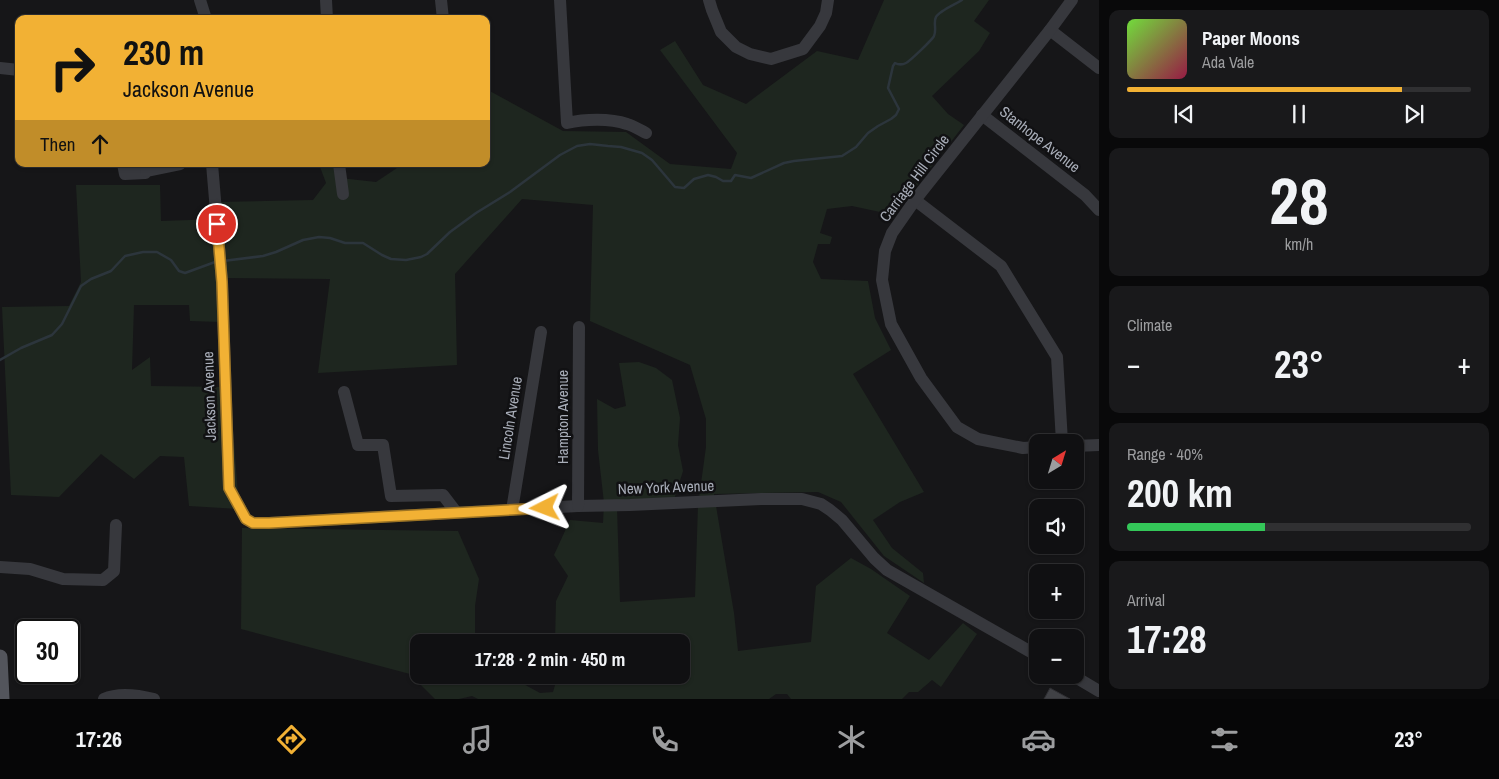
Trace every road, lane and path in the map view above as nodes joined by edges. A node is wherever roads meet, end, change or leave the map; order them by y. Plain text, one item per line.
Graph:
1 (200, 0) edge
2 (326, 0) edge
3 (441, 0) edge
4 (560, 0) edge
5 (709, 0) edge
6 (828, 0) edge
7 (1072, 0) edge
8 (205, 15) edge
9 (327, 15) edge
10 (443, 15) edge
11 (1050, 30) junction
12 (0, 68) edge
13 (1099, 68) edge
14 (15, 70) edge
15 (982, 115) junction
16 (646, 132) dead end
17 (124, 167) edge
18 (212, 167) edge
19 (339, 167) edge
20 (146, 168) edge
21 (343, 194) dead end
22 (916, 200) junction
23 (1099, 210) edge
24 (579, 327) dead end
25 (541, 332) dead end
26 (344, 392) dead end
27 (1062, 434) edge
28 (1099, 445) edge
29 (1084, 446) edge
30 (1029, 448) edge
31 (578, 506) junction
32 (512, 510) junction
33 (456, 512) junction
34 (246, 519) joint
35 (116, 525) dead end
36 (0, 567) edge
37 (1029, 651) edge
38 (0, 657) edge
39 (1084, 682) edge
40 (1099, 690) edge
41 (2, 699) edge
42 (104, 699) edge
43 (154, 699) edge

1 - 8 street
2 - 9 street
3 - 10 street
4 - 16 street
5 - 6 street
7 - 11 street, Carriage Hill Circle
11 - 13 street
11 - 15 street, Carriage Hill Circle
12 - 14 street
15 - 22 street, Carriage Hill Circle
15 - 23 street, Stanhope Avenue
17 - 20 street
18 - 34 street, Jackson Avenue
19 - 21 street
22 - 27 street
22 - 30 street, Carriage Hill Circle
24 - 31 street, Hampton Avenue
25 - 32 street, Lincoln Avenue
26 - 33 street
28 - 29 street
31 - 32 street, New York Avenue
31 - 37 street, New York Avenue
32 - 33 street, New York Avenue
33 - 34 street, New York Avenue
35 - 36 street
38 - 41 main road
39 - 40 street
42 - 43 street

